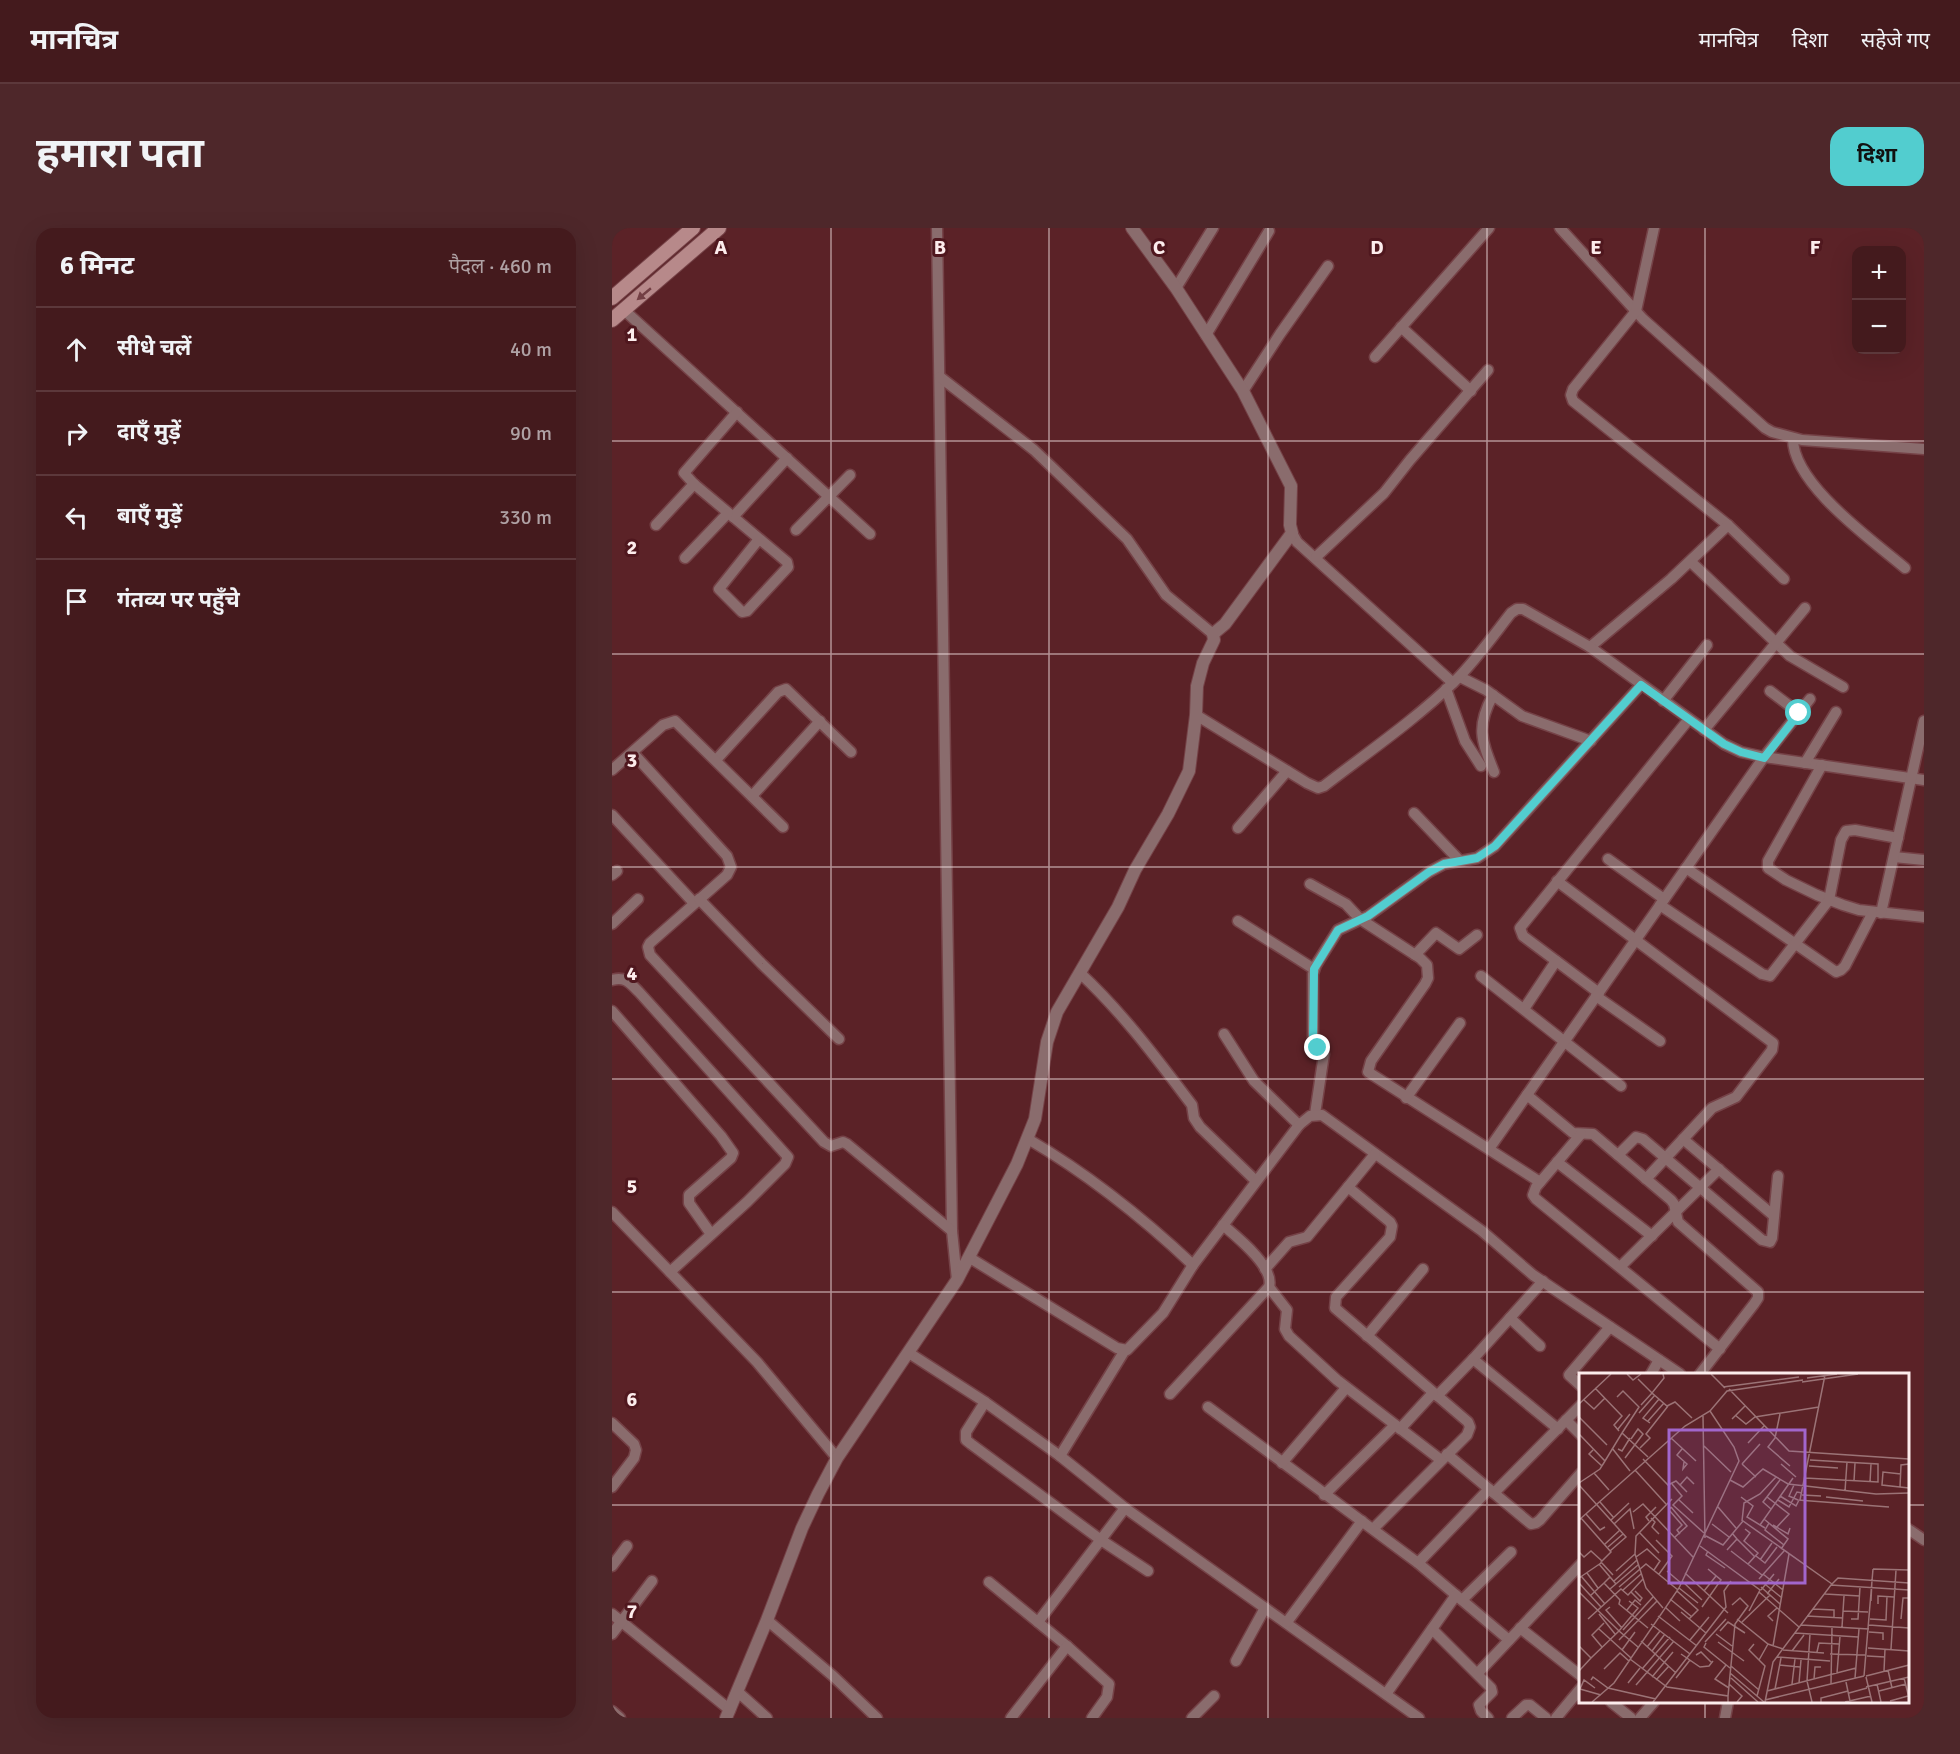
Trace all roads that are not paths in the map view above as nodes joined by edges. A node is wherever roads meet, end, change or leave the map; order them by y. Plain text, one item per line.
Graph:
1 (693, 228) edge
2 (719, 228) edge
3 (937, 228) edge
4 (1132, 228) edge
5 (1214, 228) edge
6 (1489, 228) edge
7 (1560, 228) edge
8 (1654, 228) edge
9 (1269, 231) dead end
10 (649, 266) junction
11 (1329, 266) dead end
12 (661, 279) junction
13 (1176, 288) junction
14 (612, 298) edge
15 (624, 310) junction
16 (1636, 311) junction
17 (612, 321) edge
18 (1401, 327) junction
19 (1206, 335) junction
20 (1375, 357) dead end
21 (1488, 370) dead end
22 (940, 377) junction
23 (1243, 391) junction
24 (1471, 391) junction
25 (737, 412) junction
26 (1792, 439) junction
27 (1924, 449) edge
28 (787, 458) junction
29 (850, 475) dead end
30 (694, 484) junction
31 (830, 497) junction
32 (730, 515) junction
33 (656, 525) dead end
34 (1728, 525) junction
35 (796, 530) dead end
36 (1292, 533) junction
37 (870, 534) dead end
38 (759, 538) junction
39 (685, 558) dead end
40 (1316, 558) junction
41 (1691, 562) junction
42 (1905, 568) dead end
43 (1784, 579) dead end
44 (1805, 608) dead end
45 (1213, 634) junction
46 (1775, 643) junction
47 (1707, 645) dead end
48 (1590, 647) junction
49 (1453, 683) junction
50 (1641, 685) junction
51 (1843, 687) dead end
52 (1486, 691) junction
53 (1770, 691) dead end
54 (1810, 699) dead end
55 (1663, 700) junction
56 (1836, 712) dead end
57 (1799, 713) junction
58 (1196, 715) junction
59 (1689, 719) junction
60 (820, 721) junction
61 (1924, 721) edge
62 (1704, 730) junction
63 (1591, 741) junction
64 (851, 752) dead end
65 (633, 753) junction
66 (1764, 758) junction
67 (716, 760) junction
68 (1805, 763) junction
69 (1822, 765) junction
70 (1919, 765) edge
71 (1481, 766) dead end
72 (612, 770) edge
73 (1287, 771) junction
74 (1494, 772) dead end
75 (1911, 779) junction
76 (1924, 780) edge
77 (752, 796) junction
78 (1414, 813) dead end
79 (612, 815) edge
80 (783, 827) dead end
81 (1238, 828) dead end
82 (1898, 838) junction
83 (1894, 857) junction
84 (1608, 859) dead end
85 (1459, 860) junction
86 (1924, 860) edge
87 (1686, 868) junction
88 (1557, 881) junction
89 (1310, 884) dead end
90 (638, 899) dead end
91 (1828, 900) junction
92 (697, 901) junction
93 (1662, 902) junction
94 (1877, 913) junction
95 (1924, 916) edge
96 (1360, 919) junction
97 (1238, 921) dead end
98 (612, 924) edge
99 (1477, 934) dead end
100 (1636, 939) junction
101 (1796, 944) junction
102 (1415, 955) junction
103 (1556, 961) junction
104 (1314, 969) junction
105 (1080, 973) junction
106 (1481, 976) dead end
107 (612, 980) edge
108 (1598, 994) junction
109 (1524, 1009) junction
110 (612, 1011) edge
111 (1460, 1023) dead end
112 (1224, 1034) dead end
113 (839, 1039) dead end
114 (1565, 1041) junction
115 (1660, 1041) dead end
116 (1621, 1086) dead end
117 (1527, 1095) junction
118 (1406, 1098) junction
119 (1315, 1114) junction
120 (1299, 1125) junction
121 (1581, 1134) junction
122 (1028, 1139) junction
123 (1683, 1139) junction
124 (1489, 1149) junction
125 (1375, 1154) junction
126 (1618, 1155) junction
127 (1666, 1158) junction
128 (1557, 1162) junction
129 (1719, 1169) junction
130 (1779, 1176) dead end
131 (1647, 1179) junction
132 (1256, 1180) junction
133 (1540, 1182) junction
134 (1348, 1187) junction
135 (1700, 1187) junction
136 (612, 1212) edge
137 (1675, 1214) junction
138 (1774, 1216) junction
139 (1223, 1225) junction
140 (952, 1231) junction
141 (711, 1234) junction
142 (1652, 1236) junction
143 (970, 1258) junction
144 (1193, 1264) junction
145 (1620, 1267) junction
146 (1265, 1269) junction
147 (1424, 1269) dead end
148 (670, 1272) junction
149 (957, 1280) junction
150 (1543, 1281) junction
151 (1269, 1287) junction
152 (1510, 1318) junction
153 (1610, 1327) junction
154 (1367, 1336) junction
155 (1539, 1346) dead end
156 (1720, 1349) junction
157 (1125, 1350) junction
158 (909, 1353) junction
159 (1473, 1359) junction
160 (1659, 1360) junction
161 (1652, 1373) edge
162 (1678, 1373) edge
163 (1701, 1373) edge
164 (1579, 1384) edge
165 (1346, 1388) junction
166 (1170, 1394) dead end
167 (1435, 1394) junction
168 (985, 1402) junction
169 (1208, 1407) dead end
170 (1579, 1407) edge
171 (1566, 1420) junction
172 (612, 1423) edge
173 (1397, 1427) junction
174 (1558, 1429) junction
175 (1579, 1433) edge
176 (1060, 1456) junction
177 (1444, 1457) junction
178 (837, 1458) junction
179 (1282, 1463) junction
180 (1579, 1475) edge
181 (612, 1487) edge
182 (1491, 1491) junction
183 (1324, 1495) junction
184 (1125, 1508) junction
185 (1362, 1521) junction
186 (1373, 1529) junction
187 (1909, 1529) edge
188 (1101, 1540) junction
189 (1924, 1540) edge
190 (627, 1546) dead end
191 (1511, 1552) dead end
192 (1418, 1563) junction
193 (612, 1566) edge
194 (1579, 1566) edge
195 (1149, 1570) dead end
196 (652, 1581) dead end
197 (989, 1582) dead end
198 (1459, 1598) junction
199 (1265, 1608) junction
200 (612, 1614) edge
201 (767, 1620) junction
202 (622, 1622) junction
203 (1038, 1622) junction
204 (1287, 1622) junction
205 (1520, 1628) junction
206 (1432, 1629) junction
207 (612, 1634) edge
208 (1509, 1640) junction
209 (1067, 1646) junction
210 (1236, 1661) dead end
211 (1478, 1673) junction
212 (1579, 1674) edge
213 (1579, 1690) edge
214 (738, 1692) junction
215 (1386, 1694) junction
216 (1214, 1696) dead end
217 (1613, 1703) edge
218 (1652, 1703) edge
219 (1728, 1703) edge
220 (612, 1711) edge
221 (728, 1714) edge
222 (620, 1718) edge
223 (768, 1718) edge
224 (877, 1718) edge
225 (1011, 1718) edge
226 (1092, 1718) edge
227 (1192, 1718) edge
228 (1419, 1718) edge
229 (1488, 1718) edge
230 (1512, 1718) edge
231 (1546, 1718) edge
232 (1556, 1718) edge
233 (1631, 1718) edge
234 (1640, 1718) edge
235 (1725, 1718) edge

1 - 10 main road
2 - 12 main road
3 - 22 street
4 - 13 street
5 - 13 street
6 - 18 street
7 - 16 street
8 - 16 street
9 - 19 street
10 - 12 street
10 - 14 main road
11 - 23 street
12 -> 15 main road
13 - 19 street
15 - 17 main road
15 - 25 street
16 - 26 street
16 - 34 street
18 - 20 street
18 - 24 street
19 - 23 street
21 - 24 street
22 - 45 street
22 - 140 street
23 - 36 street
24 - 40 street
25 - 28 street
25 - 30 street
26 - 27 street
26 - 42 street
28 - 31 street
28 - 32 street
29 - 31 street
30 - 32 street
30 - 33 street
31 - 35 street
31 - 37 street
32 - 38 street
32 - 39 street
34 - 41 street
34 - 43 street
36 - 40 street
36 - 45 street
38 - 38 street
40 - 49 street
41 - 46 street
41 - 48 street
44 - 46 street
45 - 58 street
46 - 51 street
46 - 62 street
47 - 55 street
48 - 49 street
48 - 50 street
49 - 52 street
49 - 71 street
49 - 73 street
50 - 55 street
50 - 63 street
52 - 63 street
52 - 74 street
53 - 57 street
54 - 57 street
55 - 59 street
56 - 68 street
57 - 66 street
58 - 73 street
58 - 105 street
59 - 62 street
59 - 88 street
60 - 64 street
60 - 67 street
60 - 77 street
61 - 70 street
62 - 66 street
63 - 85 street
65 - 67 street
65 - 72 street
65 - 92 street
66 - 68 street
66 - 87 street
67 - 77 street
68 - 69 street
69 - 75 street
69 - 91 street
70 - 75 street
73 - 81 street
75 - 76 street
75 - 82 street
77 - 80 street
78 - 85 street
79 - 92 street
82 - 83 street
82 - 91 street
83 - 86 street
83 - 94 street
84 - 93 street
85 - 96 street
87 - 93 street
87 - 101 street
88 - 100 street
88 - 103 street
89 - 96 street
90 - 98 street
91 - 94 street
91 - 101 street
92 - 113 street
92 - 140 street
93 - 100 street
93 - 101 street
94 - 95 street
94 - 101 street
96 - 102 street
96 - 104 street
97 - 104 street
99 - 102 street
100 - 108 street
100 - 123 street
102 - 118 street
103 - 108 street
103 - 109 street
104 - 119 street
105 - 122 street
105 - 132 street
106 - 109 street
107 - 141 street
108 - 114 street
108 - 115 street
109 - 114 street
110 - 141 street
111 - 118 street
112 - 120 street
114 - 116 street
114 - 117 street
117 - 121 street
117 - 124 street
118 - 124 street
119 - 120 street
119 - 125 street
120 - 132 street
121 - 126 street
121 - 128 street
122 - 143 street
122 - 144 street
123 - 127 street
123 - 129 street
124 - 133 street
125 - 134 street
125 - 150 street
126 - 127 street
126 - 131 street
127 - 131 street
127 - 135 street
128 - 133 street
128 - 142 street
129 - 135 street
129 - 138 street
130 - 138 street
131 - 137 street
132 - 139 street
133 - 145 street
134 - 146 street
134 - 154 street
135 - 137 street
135 - 138 street
136 - 148 street
137 - 142 street
137 - 156 street
139 - 144 street
139 - 146 street
140 - 149 street
141 - 148 street
142 - 145 street
143 - 149 street
143 - 157 street
144 - 157 street
145 - 156 street
146 - 151 street
147 - 154 street
148 - 178 street
149 - 158 street
150 - 152 street
150 - 153 street
151 - 165 street
151 - 166 street
152 - 155 street
152 - 159 street
153 - 160 street
153 - 164 street
154 - 167 street
156 - 163 street
157 - 176 street
158 - 168 street
158 - 178 street
159 - 167 street
159 - 174 street
160 - 161 street
160 - 162 street
165 - 173 street
165 - 179 street
167 - 173 street
167 - 177 street
168 - 176 street
168 - 188 street
169 - 179 street
170 - 171 street
171 - 174 street
171 - 175 street
172 - 181 street
173 - 177 street
173 - 183 street
174 - 182 street
176 - 184 street
177 - 182 street
177 - 186 street
178 - 201 street
179 - 183 street
180 - 182 street
182 - 192 street
183 - 185 street
184 - 188 street
184 - 199 street
185 - 186 street
185 - 204 street
186 - 192 street
187 - 189 street
188 - 195 street
188 - 203 street
190 - 193 street
191 - 198 street
192 - 198 street
194 - 205 street
196 - 202 street
197 - 203 street
198 - 206 street
198 - 208 street
199 - 204 street
199 - 210 street
200 - 202 street
201 - 214 street
201 - 224 street
202 - 207 street
202 - 221 street
203 - 209 street
204 - 215 street
205 - 208 street
205 - 212 street
206 - 211 street
206 - 215 street
208 - 211 street
209 - 225 street
209 - 226 street
211 - 229 street
213 - 232 street
214 - 221 street
214 - 223 street
215 - 228 street
216 - 227 street
217 - 233 street
218 - 234 street
219 - 235 street
220 - 222 street
230 - 231 street

